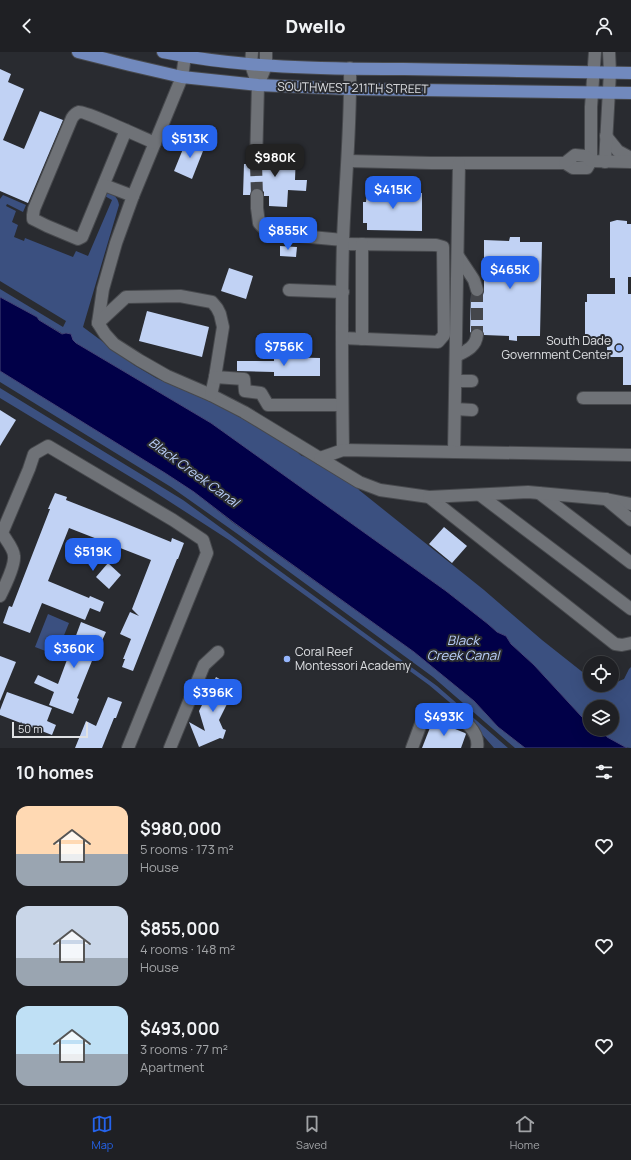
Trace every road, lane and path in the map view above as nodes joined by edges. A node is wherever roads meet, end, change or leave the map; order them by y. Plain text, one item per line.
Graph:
1 (78, 52) edge
2 (163, 52) edge
3 (252, 52) edge
4 (266, 52) edge
5 (594, 52) edge
6 (609, 52) edge
7 (185, 56) junction
8 (251, 65) junction
9 (266, 66) junction
10 (350, 68) junction
11 (593, 72) junction
12 (610, 72) junction
13 (631, 73) edge
14 (182, 77) junction
15 (258, 85) junction
16 (350, 89) junction
17 (592, 92) junction
18 (609, 93) junction
19 (631, 93) edge
20 (126, 130) junction
21 (606, 136) junction
22 (155, 143) junction
23 (631, 158) edge
24 (348, 161) junction
25 (591, 162) junction
26 (604, 162) junction
27 (631, 162) edge
28 (459, 163) junction
29 (256, 164) tunnel mouth
30 (104, 185) junction
31 (133, 196) junction
32 (257, 196) tunnel mouth
33 (343, 242) junction
34 (362, 244) junction
35 (458, 256) junction
36 (289, 290) dead end
37 (477, 290) tunnel mouth
38 (343, 292) junction
39 (98, 324) junction
40 (477, 335) tunnel mouth
41 (342, 338) junction
42 (362, 339) junction
43 (456, 356) junction
44 (215, 377) junction
45 (456, 381) junction
46 (472, 381) dead end
47 (210, 395) junction
48 (583, 398) dead end
49 (631, 398) edge
50 (342, 405) junction
51 (455, 409) junction
52 (472, 410) dead end
53 (343, 450) junction
54 (454, 452) junction
55 (631, 455) edge
56 (320, 458) junction
57 (539, 493) junction
58 (480, 495) junction
59 (429, 497) junction
60 (605, 499) junction
61 (631, 504) edge
62 (631, 520) edge
63 (631, 563) edge
64 (5, 567) edge
65 (0, 596) edge
66 (631, 609) edge
67 (631, 643) edge
68 (218, 652) dead end
69 (128, 748) edge
70 (170, 748) edge
71 (412, 748) edge
72 (477, 748) edge

1 - 14 main road, SOUTHWEST 211TH STREET
2 - 7 main road, SOUTHWEST 211TH STREET
3 - 8 lane
4 - 9 lane
5 - 11 lane
6 - 12 lane
7 - 8 main road, SOUTHWEST 211TH STREET
7 - 14 lane
8 - 9 main road, SOUTHWEST 211TH STREET
8 - 15 lane
9 - 10 main road, SOUTHWEST 211TH STREET
9 - 15 lane
10 - 11 main road, SOUTHWEST 211TH STREET
10 - 16 lane
11 - 12 main road, SOUTHWEST 211TH STREET
11 - 17 lane
12 - 13 main road, SOUTHWEST 211TH STREET
12 - 18 lane
14 - 15 main road, SOUTHWEST 211TH STREET
14 - 22 lane
15 - 16 main road, SOUTHWEST 211TH STREET
15 - 29 lane
16 - 17 main road, SOUTHWEST 211TH STREET
16 - 24 lane
17 - 18 main road, SOUTHWEST 211TH STREET
17 - 25 lane
18 - 19 main road, SOUTHWEST 211TH STREET
18 - 21 lane
20 - 22 lane
20 - 30 lane
20 - 30 lane
21 - 23 lane
21 - 26 lane
22 - 31 lane
24 - 28 lane
24 - 33 lane
25 - 26 lane
25 - 28 lane
26 - 27 lane
28 - 35 lane
30 - 31 lane
31 - 39 lane
32 - 33 lane
33 - 34 lane
33 - 38 lane
34 - 42 lane
34 - 42 lane
35 - 37 lane
35 - 43 lane
36 - 38 lane
38 - 41 lane
39 - 44 lane
39 - 47 lane
40 - 43 lane
41 - 42 lane
41 - 50 lane
43 - 45 lane
44 - 47 lane
44 - 50 lane
45 - 46 lane
45 - 51 lane
47 - 56 lane
48 - 49 lane
50 - 53 lane
51 - 52 lane
51 - 54 lane
53 - 54 lane
53 - 56 lane
54 - 55 lane
56 - 59 lane
57 - 58 lane
57 - 60 lane
57 - 63 lane
58 - 59 lane
58 - 66 lane
59 - 67 lane
60 - 61 lane
60 - 62 lane
64 - 65 lane
64 - 69 lane
68 - 70 lane
71 - 72 lane

